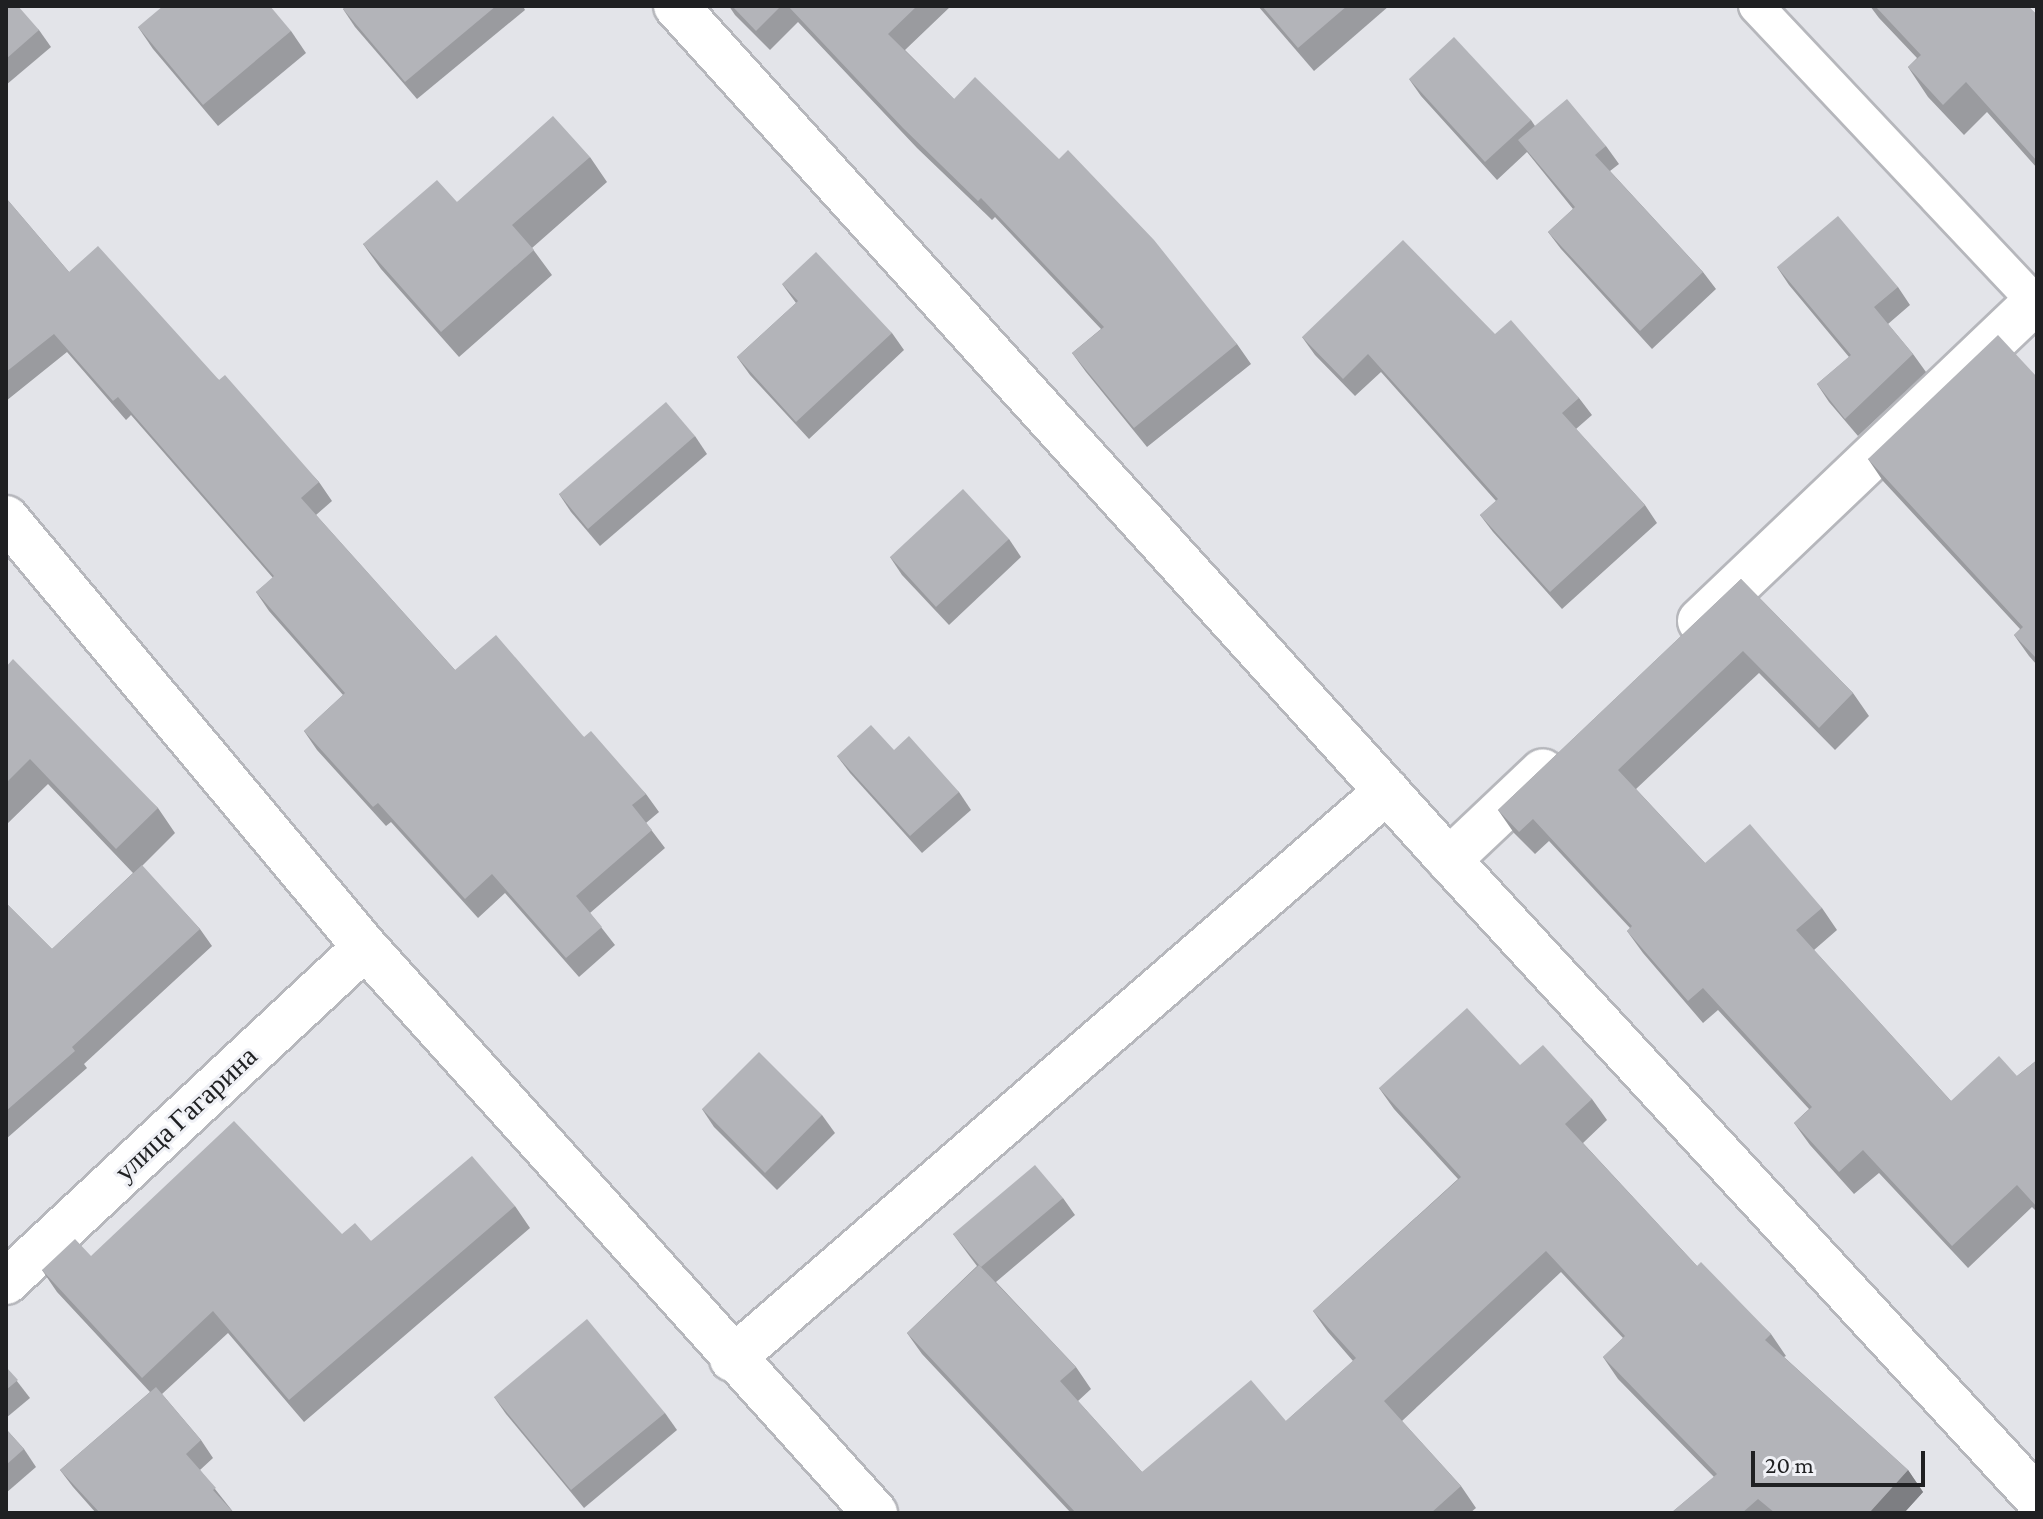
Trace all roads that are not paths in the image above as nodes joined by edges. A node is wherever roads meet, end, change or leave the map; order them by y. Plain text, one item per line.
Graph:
1 (676, 6) edge
2 (1756, 6) edge
3 (2036, 303) edge
4 (6, 518) edge
5 (1667, 652) edge
6 (1575, 740) edge
7 (1387, 791) junction
8 (1449, 860) junction
9 (365, 947) junction
10 (6, 1282) edge
11 (732, 1359) junction
12 (2037, 1498) edge
13 (875, 1513) edge

1 - 7 street
2 - 3 lane
3 - 5 street
4 - 9 street
6 - 8 street
7 - 8 street
7 - 11 street
8 - 12 street
9 - 10 street, улица Гагарина
9 - 11 street
11 - 13 street

